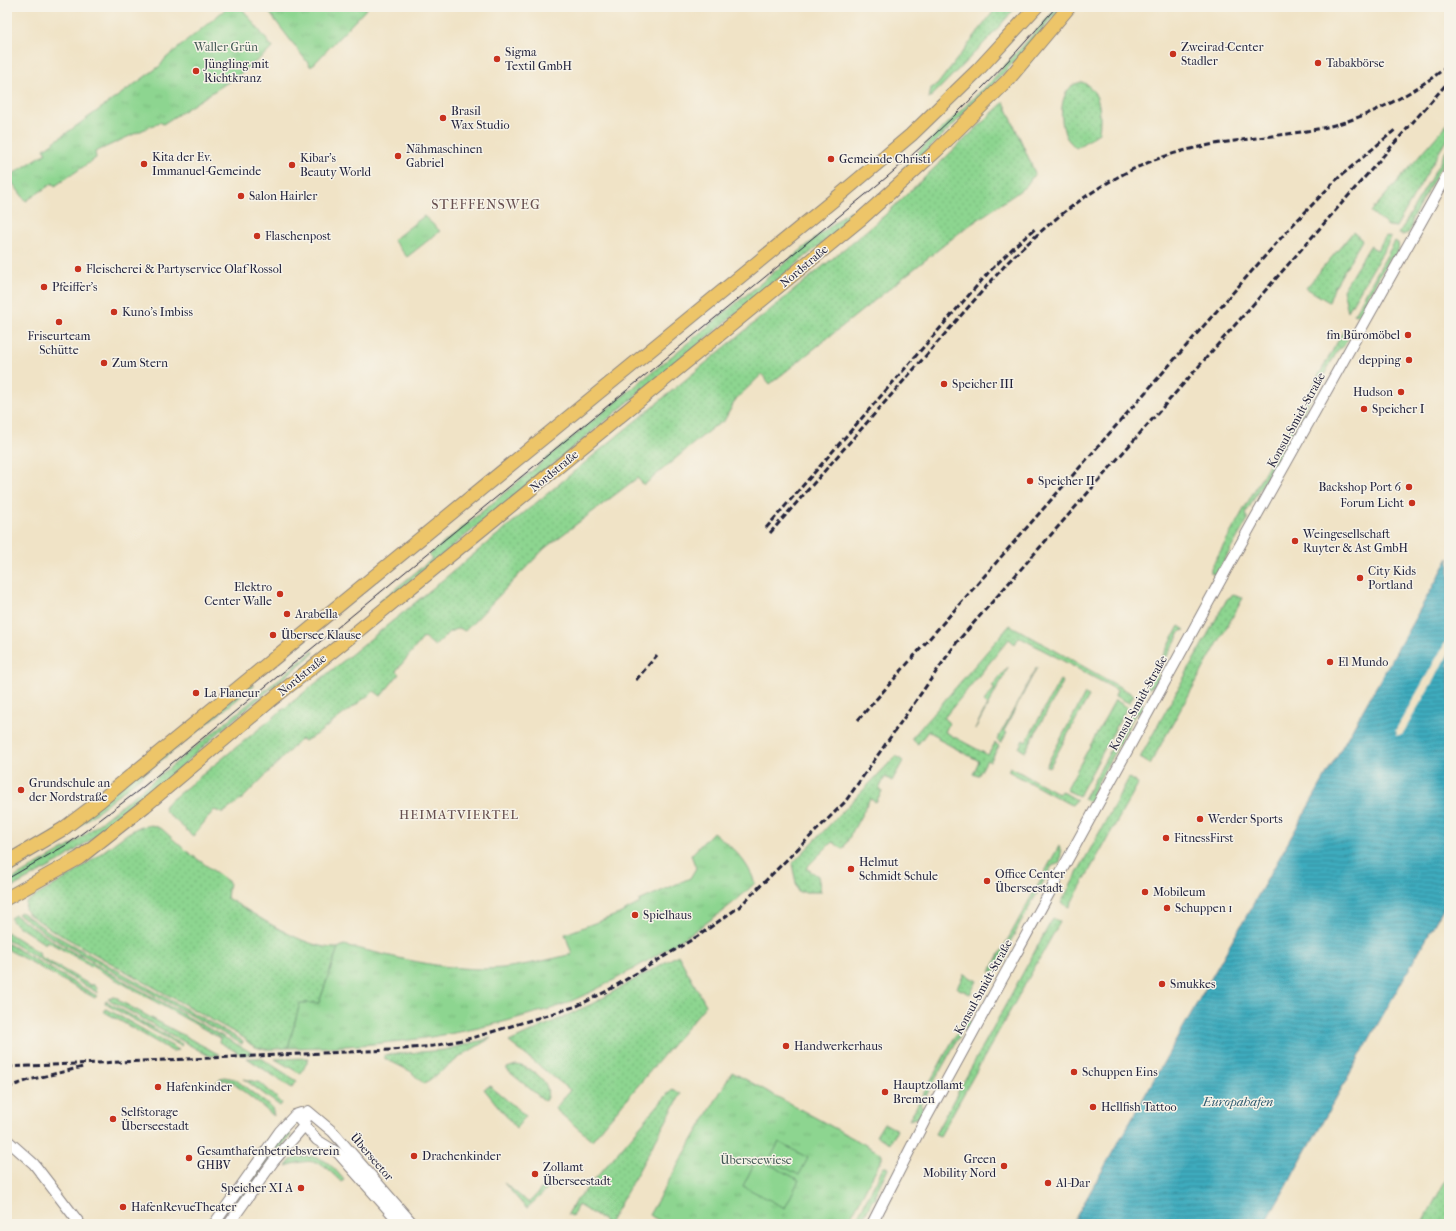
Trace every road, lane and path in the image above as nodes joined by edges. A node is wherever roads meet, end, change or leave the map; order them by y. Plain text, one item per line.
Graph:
1 (1036, 7) edge
2 (1069, 7) edge
3 (1449, 172) edge
4 (1449, 178) edge
5 (1435, 198) junction
6 (7, 862) edge
7 (7, 898) edge
8 (308, 1111) junction
9 (295, 1115) junction
10 (304, 1126) junction
11 (7, 1140) edge
12 (80, 1224) edge
13 (214, 1224) edge
14 (230, 1224) edge
15 (401, 1224) edge
16 (413, 1224) edge
17 (872, 1224) edge

1 - 6 main road
2 - 7 main road, Nordstraße
3 - 5 street, Konsul-Smidt-Straße
4 - 5 street, Konsul-Smidt-Straße
5 - 17 street, Konsul-Smidt-Straße
8 - 9 street
8 - 10 street
8 - 16 street, Überseetor
9 - 10 street, Überseetor
9 - 13 street
10 - 14 street
10 - 15 street, Überseetor
11 - 12 street

